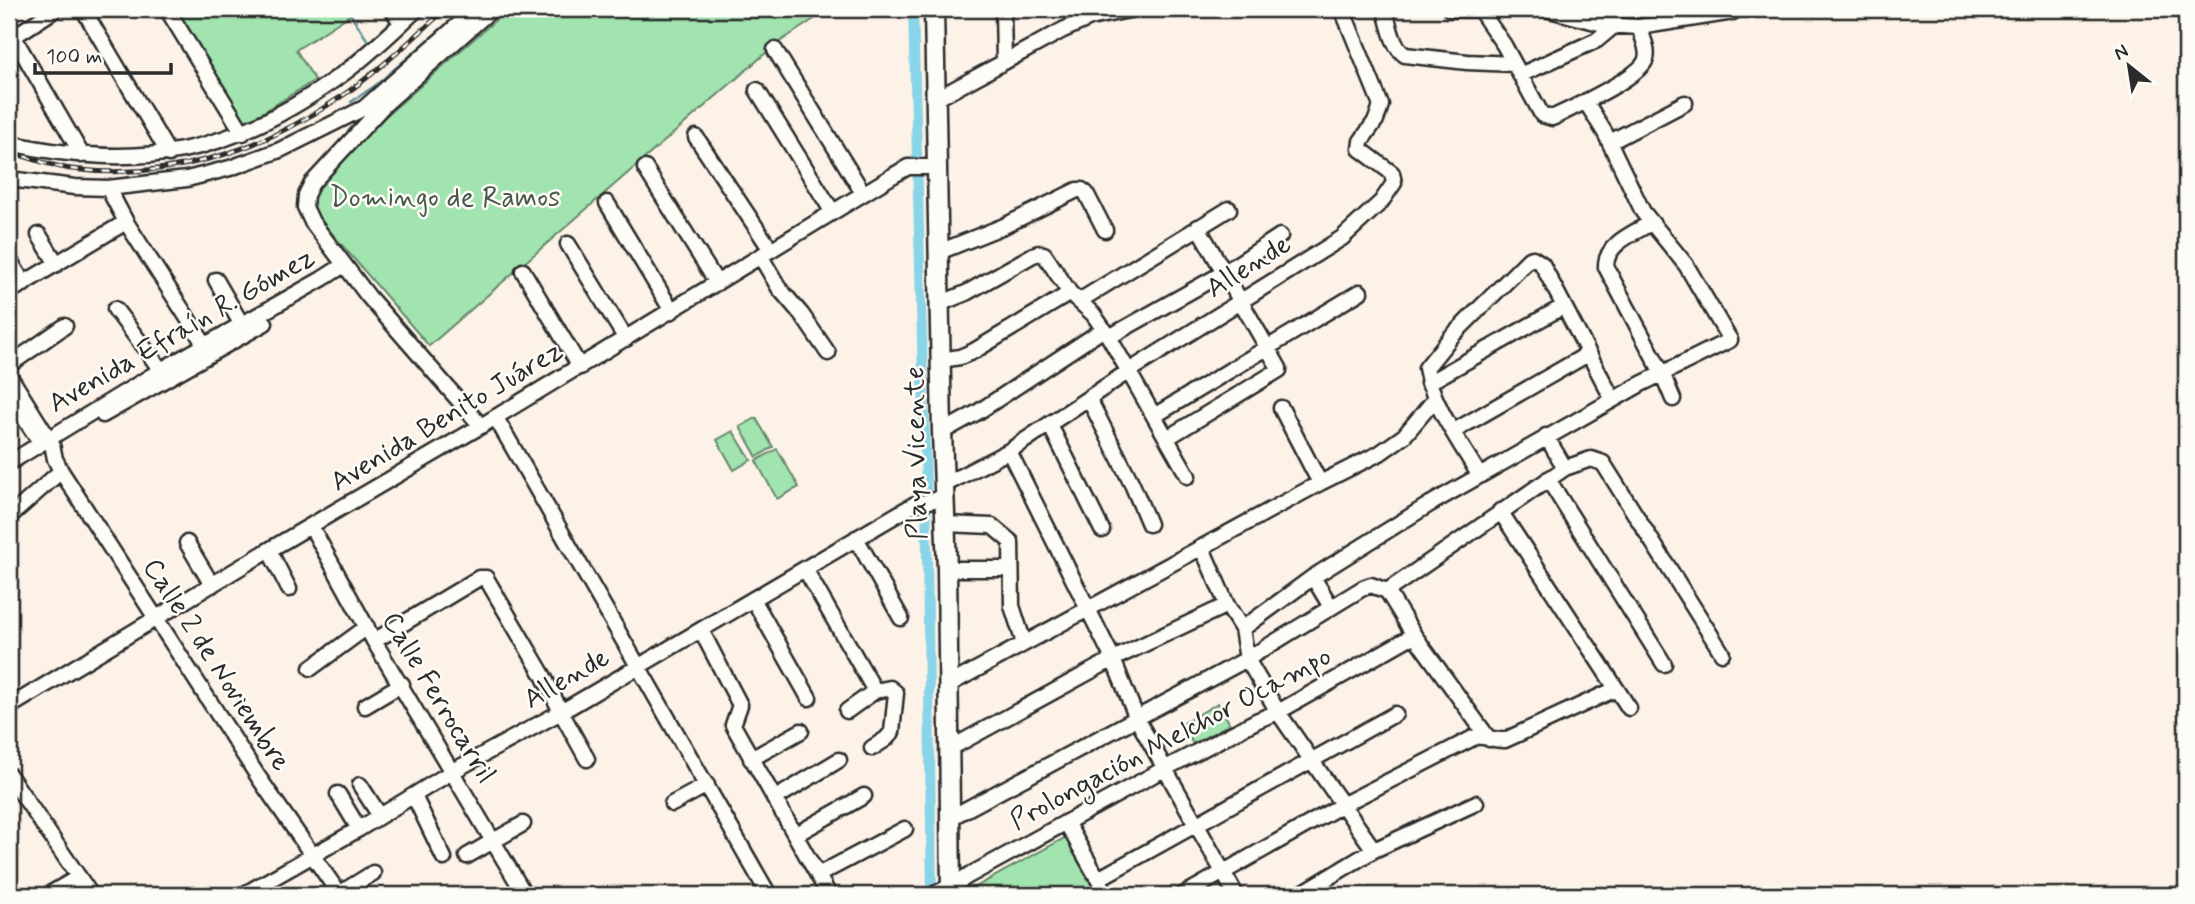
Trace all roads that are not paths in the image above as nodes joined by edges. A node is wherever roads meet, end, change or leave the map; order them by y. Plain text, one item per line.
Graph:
1 (57, 9) edge
2 (83, 9) edge
3 (167, 9) edge
4 (392, 9) edge
5 (417, 9) edge
6 (476, 9) edge
7 (492, 9) edge
8 (934, 9) edge
9 (1003, 9) edge
10 (1134, 9) edge
11 (1342, 9) edge
12 (1384, 9) edge
13 (1450, 9) edge
14 (1484, 9) edge
15 (1546, 9) edge
16 (1733, 12) dead end
17 (401, 23) junction
18 (1615, 25) junction
19 (1639, 27) junction
20 (11, 33) edge
21 (775, 50) dead end
22 (1004, 62) junction
23 (1517, 69) junction
24 (757, 90) dead end
25 (936, 99) junction
26 (380, 101) junction
27 (1586, 102) junction
28 (1685, 103) dead end
29 (333, 125) junction
30 (243, 132) junction
31 (696, 137) dead end
32 (1610, 142) junction
33 (9, 143) edge
34 (350, 143) junction
35 (169, 154) junction
36 (82, 155) junction
37 (930, 167) junction
38 (645, 168) dead end
39 (9, 179) edge
40 (108, 188) junction
41 (863, 193) junction
42 (607, 203) dead end
43 (1229, 209) dead end
44 (832, 211) junction
45 (126, 222) junction
46 (1651, 223) junction
47 (1198, 227) junction
48 (1105, 230) dead end
49 (39, 235) dead end
50 (1280, 236) dead end
51 (568, 244) dead end
52 (939, 251) junction
53 (766, 253) junction
54 (9, 259) edge
55 (57, 264) junction
56 (346, 269) junction
57 (523, 271) dead end
58 (1224, 272) junction
59 (216, 281) dead end
60 (717, 283) junction
61 (24, 284) junction
62 (9, 292) edge
63 (1360, 292) dead end
64 (1075, 297) junction
65 (1241, 301) junction
66 (939, 304) junction
67 (1564, 306) junction
68 (115, 309) dead end
69 (672, 311) junction
70 (242, 325) junction
71 (65, 326) dead end
72 (1106, 333) junction
73 (626, 339) junction
74 (1268, 348) junction
75 (208, 350) junction
76 (828, 353) dead end
77 (1588, 354) junction
78 (941, 360) junction
79 (9, 365) edge
80 (580, 367) junction
81 (161, 370) junction
82 (1129, 371) junction
83 (1662, 373) junction
84 (9, 375) edge
85 (1428, 383) junction
86 (9, 395) edge
87 (1089, 399) junction
88 (1435, 399) junction
89 (1673, 399) dead end
90 (1613, 400) junction
91 (1281, 408) dead end
92 (1154, 416) junction
93 (496, 418) junction
94 (1050, 425) junction
95 (481, 426) junction
96 (1454, 431) junction
97 (942, 432) junction
98 (1546, 436) junction
99 (1167, 438) junction
100 (50, 451) junction
101 (1009, 451) junction
102 (9, 463) edge
103 (1565, 468) junction
104 (1479, 475) junction
105 (1188, 476) dead end
106 (1548, 479) junction
107 (1320, 483) junction
108 (940, 494) junction
109 (1500, 511) junction
110 (9, 517) edge
111 (945, 524) junction
112 (1149, 524) dead end
113 (311, 526) junction
114 (1102, 530) dead end
115 (856, 538) junction
116 (187, 542) dead end
117 (1202, 548) junction
118 (269, 550) junction
119 (805, 569) junction
120 (947, 569) junction
121 (1010, 569) junction
122 (1313, 576) junction
123 (212, 585) junction
124 (289, 589) dead end
125 (1387, 591) junction
126 (753, 599) junction
127 (1227, 606) junction
128 (1331, 607) junction
129 (1087, 609) junction
130 (155, 617) junction
131 (901, 618) dead end
132 (1241, 629) junction
133 (701, 630) junction
134 (371, 634) junction
135 (1414, 635) junction
136 (1024, 643) junction
137 (1722, 653) dead end
138 (1113, 659) junction
139 (1247, 659) junction
140 (1664, 664) dead end
141 (638, 667) junction
142 (311, 668) dead end
143 (402, 684) junction
144 (948, 685) junction
145 (1616, 689) junction
146 (875, 691) junction
147 (809, 698) dead end
148 (366, 706) dead end
149 (9, 707) edge
150 (1629, 708) dead end
151 (847, 711) dead end
152 (561, 712) junction
153 (1278, 712) junction
154 (1395, 714) dead end
155 (1137, 719) junction
156 (801, 731) dead end
157 (1489, 739) junction
158 (872, 748) dead end
159 (949, 749) junction
160 (587, 759) dead end
161 (751, 759) junction
162 (839, 760) dead end
163 (1312, 762) junction
164 (453, 771) junction
165 (1166, 771) junction
166 (9, 775) edge
167 (360, 785) dead end
168 (707, 785) junction
169 (338, 794) dead end
170 (414, 796) junction
171 (864, 796) dead end
172 (774, 799) junction
173 (1476, 803) dead end
174 (672, 804) dead end
175 (1342, 805) junction
176 (380, 816) junction
177 (950, 818) junction
178 (523, 824) dead end
179 (1195, 824) junction
180 (1067, 825) junction
181 (359, 829) junction
182 (905, 829) dead end
183 (795, 835) junction
184 (493, 841) junction
185 (1374, 850) junction
186 (467, 856) dead end
187 (312, 857) junction
188 (444, 858) dead end
189 (373, 873) dead end
190 (1223, 873) junction
191 (818, 874) junction
192 (79, 877) junction
193 (1098, 879) junction
194 (944, 893) edge
195 (248, 894) edge
196 (340, 894) edge
197 (48, 895) edge
198 (91, 895) edge
199 (525, 895) edge
200 (769, 895) edge
201 (830, 895) edge
202 (1107, 895) edge
203 (1183, 895) edge
204 (1236, 895) edge
205 (1299, 895) edge

1 - 20 street
2 - 35 street
3 - 30 street
4 - 17 street
5 - 17 street
6 - 26 street
7 - 26 street
8 - 25 main road, Playa Vicente
9 - 22 street
10 - 22 street
11 - 65 street, Allende
12 - 23 street
13 - 14 street
14 - 23 street
15 - 18 street
16 - 19 street
17 - 30 street
18 - 19 street
18 - 23 street
19 - 27 street
20 - 36 street
21 - 41 street
22 - 25 street
23 - 27 street
24 - 44 street
25 - 37 main road, Playa Vicente
26 - 29 street
26 - 34 street
27 - 32 street
28 - 32 street
29 - 34 street
29 - 40 street
30 - 35 street
31 - 53 street
32 - 46 street
33 - 36 street
34 - 56 street
35 - 36 street
37 - 41 street, Avenida Benito Juárez
37 - 52 main road, Playa Vicente
38 - 60 street
39 - 40 street
40 - 45 street
41 - 44 street, Avenida Benito Juárez
42 - 69 street
43 - 47 street
44 - 53 street, Avenida Benito Juárez
45 - 55 street
45 - 75 street
46 - 83 street
46 - 83 street
47 - 58 street
47 - 64 street
48 - 52 street
49 - 55 street
50 - 58 street
51 - 73 street
52 - 66 main road, Playa Vicente
53 - 60 street, Avenida Benito Juárez
53 - 76 street
54 - 61 street
55 - 61 street
56 - 70 street, Avenida Efraín R. Gómez
56 - 75 street, Avenida Efraín R. Gómez
56 - 95 street
57 - 80 street
58 - 65 street
58 - 72 street
59 - 70 street
60 - 69 street, Avenida Benito Juárez
61 - 62 street
63 - 74 street
64 - 66 street
64 - 72 street
64 - 78 street
65 - 74 street
65 - 82 street, Allende
66 - 78 main road, Playa Vicente
67 - 77 street
67 - 85 street
67 - 85 street
68 - 81 street
69 - 73 street, Avenida Benito Juárez
70 - 75 street, Avenida Efraín R. Gómez
71 - 79 street
72 - 82 street
72 - 97 street
73 - 80 street, Avenida Benito Juárez
74 - 92 street
74 - 99 street
75 - 81 street, Avenida Efraín R. Gómez
75 - 100 street, Avenida Efraín R. Gómez
77 - 90 street
77 - 96 street
78 - 97 main road, Playa Vicente
80 - 93 street, Avenida Benito Juárez
81 - 100 street, Avenida Efraín R. Gómez
82 - 87 street, Allende
82 - 92 street
83 - 89 street
83 - 90 street
84 - 100 street, Calle 2 de Noviembre
85 - 88 street
86 - 100 street, Calle 2 de Noviembre
87 - 94 street, Allende
87 - 112 street
88 - 96 street
88 - 107 street
90 - 98 street
91 - 107 street
92 - 99 street
93 - 95 street, Avenida Benito Juárez
93 - 141 street
94 - 101 street, Allende
94 - 114 street
95 - 113 street, Avenida Benito Juárez
96 - 104 street
97 - 108 main road, Playa Vicente
98 - 103 street
98 - 104 street
99 - 105 street
100 - 102 street, Avenida Efraín R. Gómez
100 - 110 street
100 - 130 street, Calle 2 de Noviembre
101 - 108 street, Allende
101 - 129 street
103 - 106 street
103 - 137 street
104 - 122 street
106 - 109 street
106 - 140 street
107 - 117 street
108 - 111 main road, Playa Vicente
108 - 115 street, Allende
109 - 125 street
109 - 145 street
111 - 120 main road, Playa Vicente
111 - 121 street
113 - 118 street, Avenida Benito Juárez
113 - 134 street, Calle Ferrocarril
115 - 119 street, Allende
115 - 131 street
116 - 123 street
117 - 127 street
117 - 129 street
118 - 123 street, Avenida Benito Juárez
118 - 124 street
119 - 126 street, Allende
119 - 146 street
120 - 121 street
120 - 144 main road, Playa Vicente
121 - 136 street
122 - 128 street
122 - 132 street
123 - 130 street, Avenida Benito Juárez
125 - 128 street
125 - 135 street
126 - 133 street, Allende
126 - 147 street
127 - 132 street
127 - 138 street
128 - 139 street
129 - 136 street
129 - 138 street
130 - 149 street, Avenida Benito Juárez
130 - 187 street, Calle 2 de Noviembre
132 - 139 street
133 - 141 street, Allende
133 - 161 street
134 - 142 street
134 - 143 street, Calle Ferrocarril
134 - 152 street
135 - 153 street, Prolongación Melchor Ocampo
135 - 157 street
136 - 144 street
138 - 155 street
138 - 159 street
139 - 153 street
139 - 155 street
141 - 152 street, Allende
141 - 168 street
143 - 148 street
143 - 164 street, Calle Ferrocarril
144 - 159 main road, Playa Vicente
145 - 150 street
145 - 157 street
146 - 151 street
146 - 158 street
152 - 160 street
152 - 164 street, Allende
153 - 163 street
153 - 165 street, Prolongación Melchor Ocampo
154 - 163 street
155 - 165 street
155 - 177 street
156 - 161 street
157 - 175 street
159 - 177 main road, Playa Vicente
161 - 172 street
162 - 172 street
163 - 175 street
163 - 179 street
164 - 170 street, Allende
164 - 184 street, Calle Ferrocarril
165 - 179 street
165 - 180 street, Prolongación Melchor Ocampo
166 - 192 street
167 - 176 street
168 - 174 street
168 - 200 street
169 - 181 street
170 - 176 street, Allende
170 - 188 street
171 - 183 street
172 - 183 street
173 - 185 street
175 - 185 street
175 - 190 street
176 - 181 street, Allende
177 - 194 main road, Playa Vicente
178 - 184 street
179 - 190 street
179 - 193 street
180 - 193 street
180 - 194 street, Prolongación Melchor Ocampo
181 - 187 street, Allende
182 - 191 street
183 - 191 street
184 - 186 street
184 - 199 street, Calle Ferrocarril
185 - 205 street
187 - 195 street, Allende
187 - 196 street, Calle 2 de Noviembre
189 - 196 street
190 - 203 street
190 - 204 street
191 - 201 street
192 - 197 street
192 - 198 street
193 - 202 street

